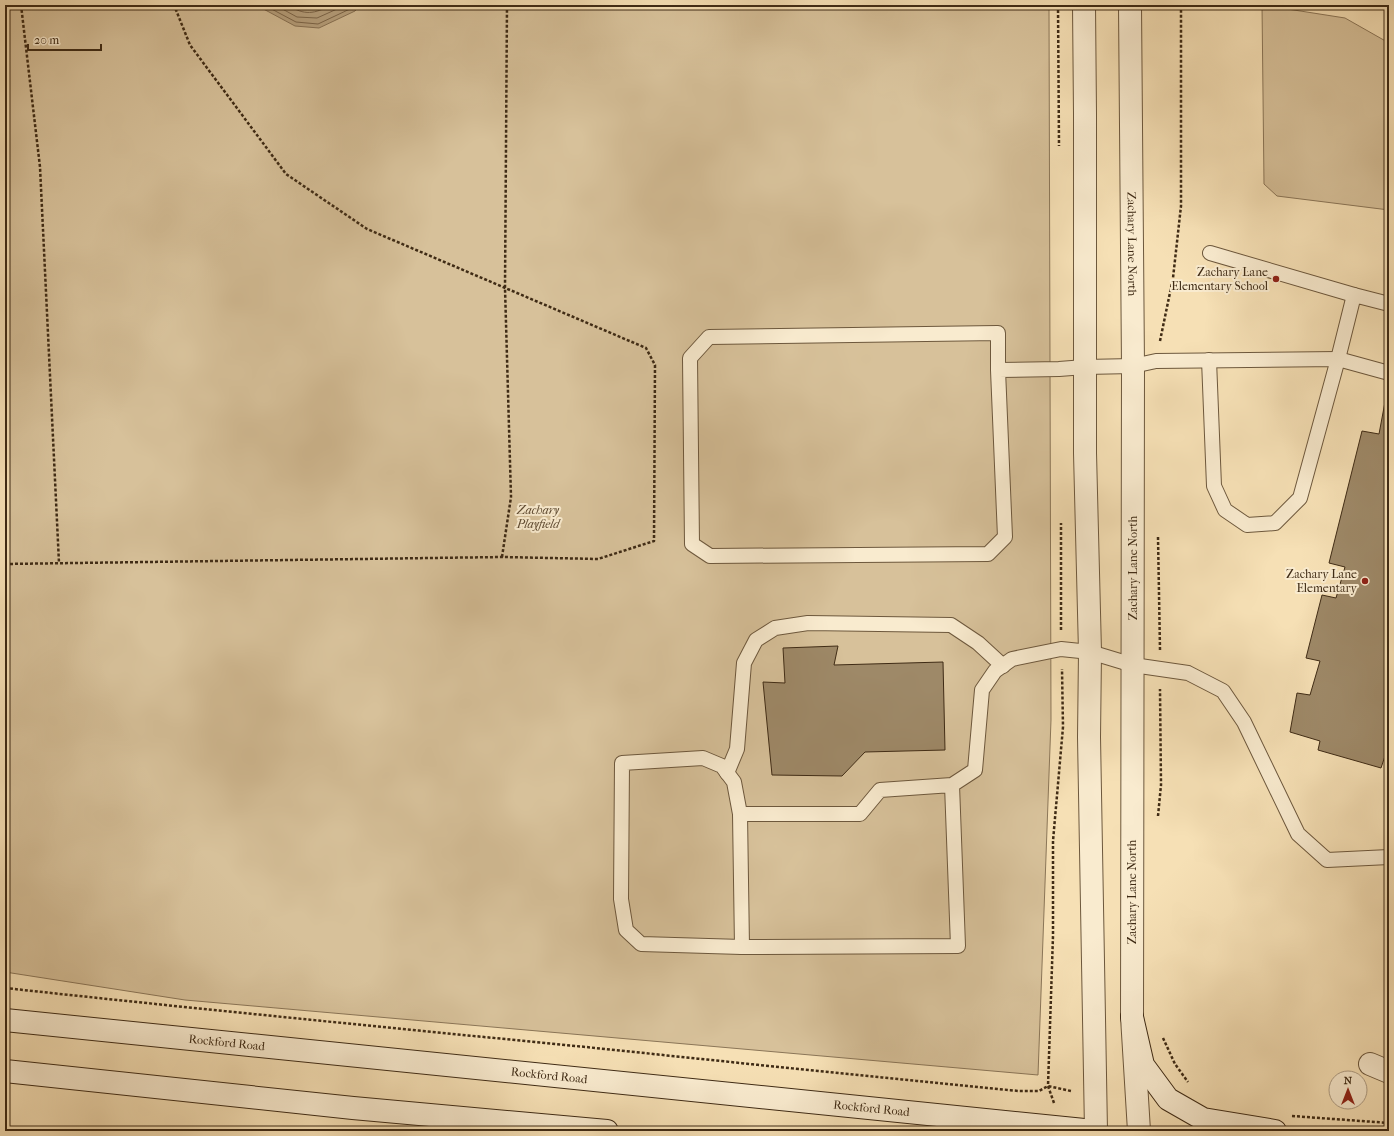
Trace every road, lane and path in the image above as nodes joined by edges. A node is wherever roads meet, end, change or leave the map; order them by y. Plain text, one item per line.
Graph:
1 (21, 5) edge
2 (174, 5) edge
3 (506, 5) edge
4 (1058, 5) edge
5 (1084, 5) edge
6 (1130, 5) edge
7 (1181, 5) edge
8 (1059, 153) dead end
9 (1210, 253) dead end
10 (505, 288) junction
11 (1354, 295) junction
12 (1389, 304) edge
13 (1338, 359) junction
14 (1209, 360) junction
15 (1156, 361) junction
16 (1086, 366) junction
17 (1134, 366) junction
18 (998, 370) junction
19 (1389, 373) edge
20 (1061, 517) dead end
21 (1158, 530) dead end
22 (502, 557) junction
23 (59, 563) junction
24 (5, 564) edge
25 (1061, 649) junction
26 (1090, 652) junction
27 (1134, 665) junction
28 (1003, 666) junction
29 (1160, 669) junction
30 (727, 773) junction
31 (952, 785) junction
32 (740, 814) junction
33 (1158, 816) dead end
34 (1389, 857) edge
35 (742, 947) junction
36 (5, 988) edge
37 (1132, 1017) junction
38 (5, 1020) edge
39 (1161, 1036) dead end
40 (5, 1071) edge
41 (1048, 1086) junction
42 (1095, 1097) junction
43 (1168, 1099) junction
44 (1291, 1116) dead end
45 (1389, 1123) edge
46 (607, 1131) edge
47 (1095, 1131) edge
48 (1139, 1131) edge
49 (1275, 1131) edge

1 - 23 path
2 - 10 path
3 - 10 path
4 - 8 path
5 - 16 street
6 - 17 street, Zachary Lane North
7 - 15 path
9 - 11 lane
10 - 22 path
10 - 22 path
11 - 12 lane
11 - 13 lane
13 - 14 lane
13 - 14 lane
13 - 19 lane
14 - 15 lane
15 - 17 lane
16 - 17 lane
16 - 18 lane
16 - 26 street
17 - 27 street, Zachary Lane North
18 - 18 lane
20 - 25 path
21 - 29 path
22 - 23 path
23 - 24 path
25 - 26 lane
25 - 28 lane
25 - 41 path
26 - 27 lane
26 - 42 street
27 - 29 lane
27 - 37 street, Zachary Lane North
28 - 30 lane
28 - 31 lane
29 - 33 path
29 - 34 lane
30 - 32 lane
30 - 35 lane
31 - 32 lane
31 - 35 lane
32 - 35 lane
36 - 41 path
37 - 43 street
37 - 48 street, Zachary Lane North
38 - 47 street, Rockford Road
39 - 43 path
40 - 46 street
41 - 42 path
42 - 47 street
43 - 49 street
44 - 45 path

